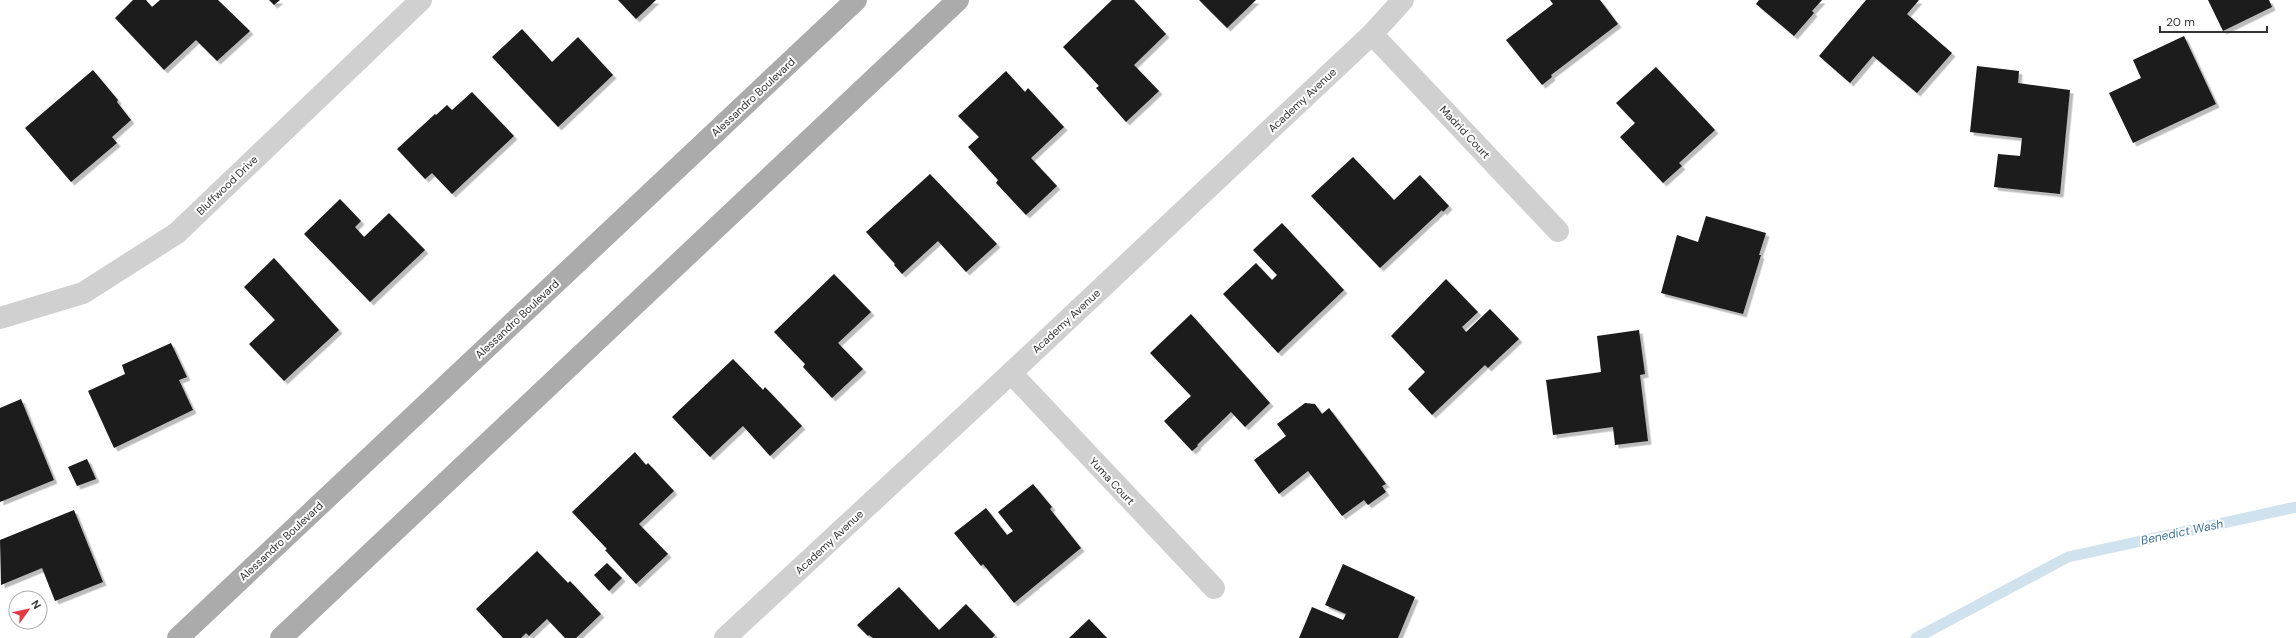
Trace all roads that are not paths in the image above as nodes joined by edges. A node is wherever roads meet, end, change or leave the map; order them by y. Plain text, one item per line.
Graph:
1 (421, 0) edge
2 (856, 0) edge
3 (958, 0) edge
4 (1403, 0) edge
5 (1372, 34) junction
6 (1558, 231) dead end
7 (0, 318) edge
8 (1011, 373) junction
9 (1214, 588) dead end
10 (178, 638) edge
11 (281, 638) edge
12 (725, 638) edge

1 - 7 street, Bluffwood Drive
2 - 10 main road, Alessandro Boulevard
3 - 11 main road
4 - 5 street, Academy Avenue
5 - 6 street, Madrid Court
5 - 8 street, Academy Avenue
8 - 9 street, Yuma Court
8 - 12 street, Academy Avenue

